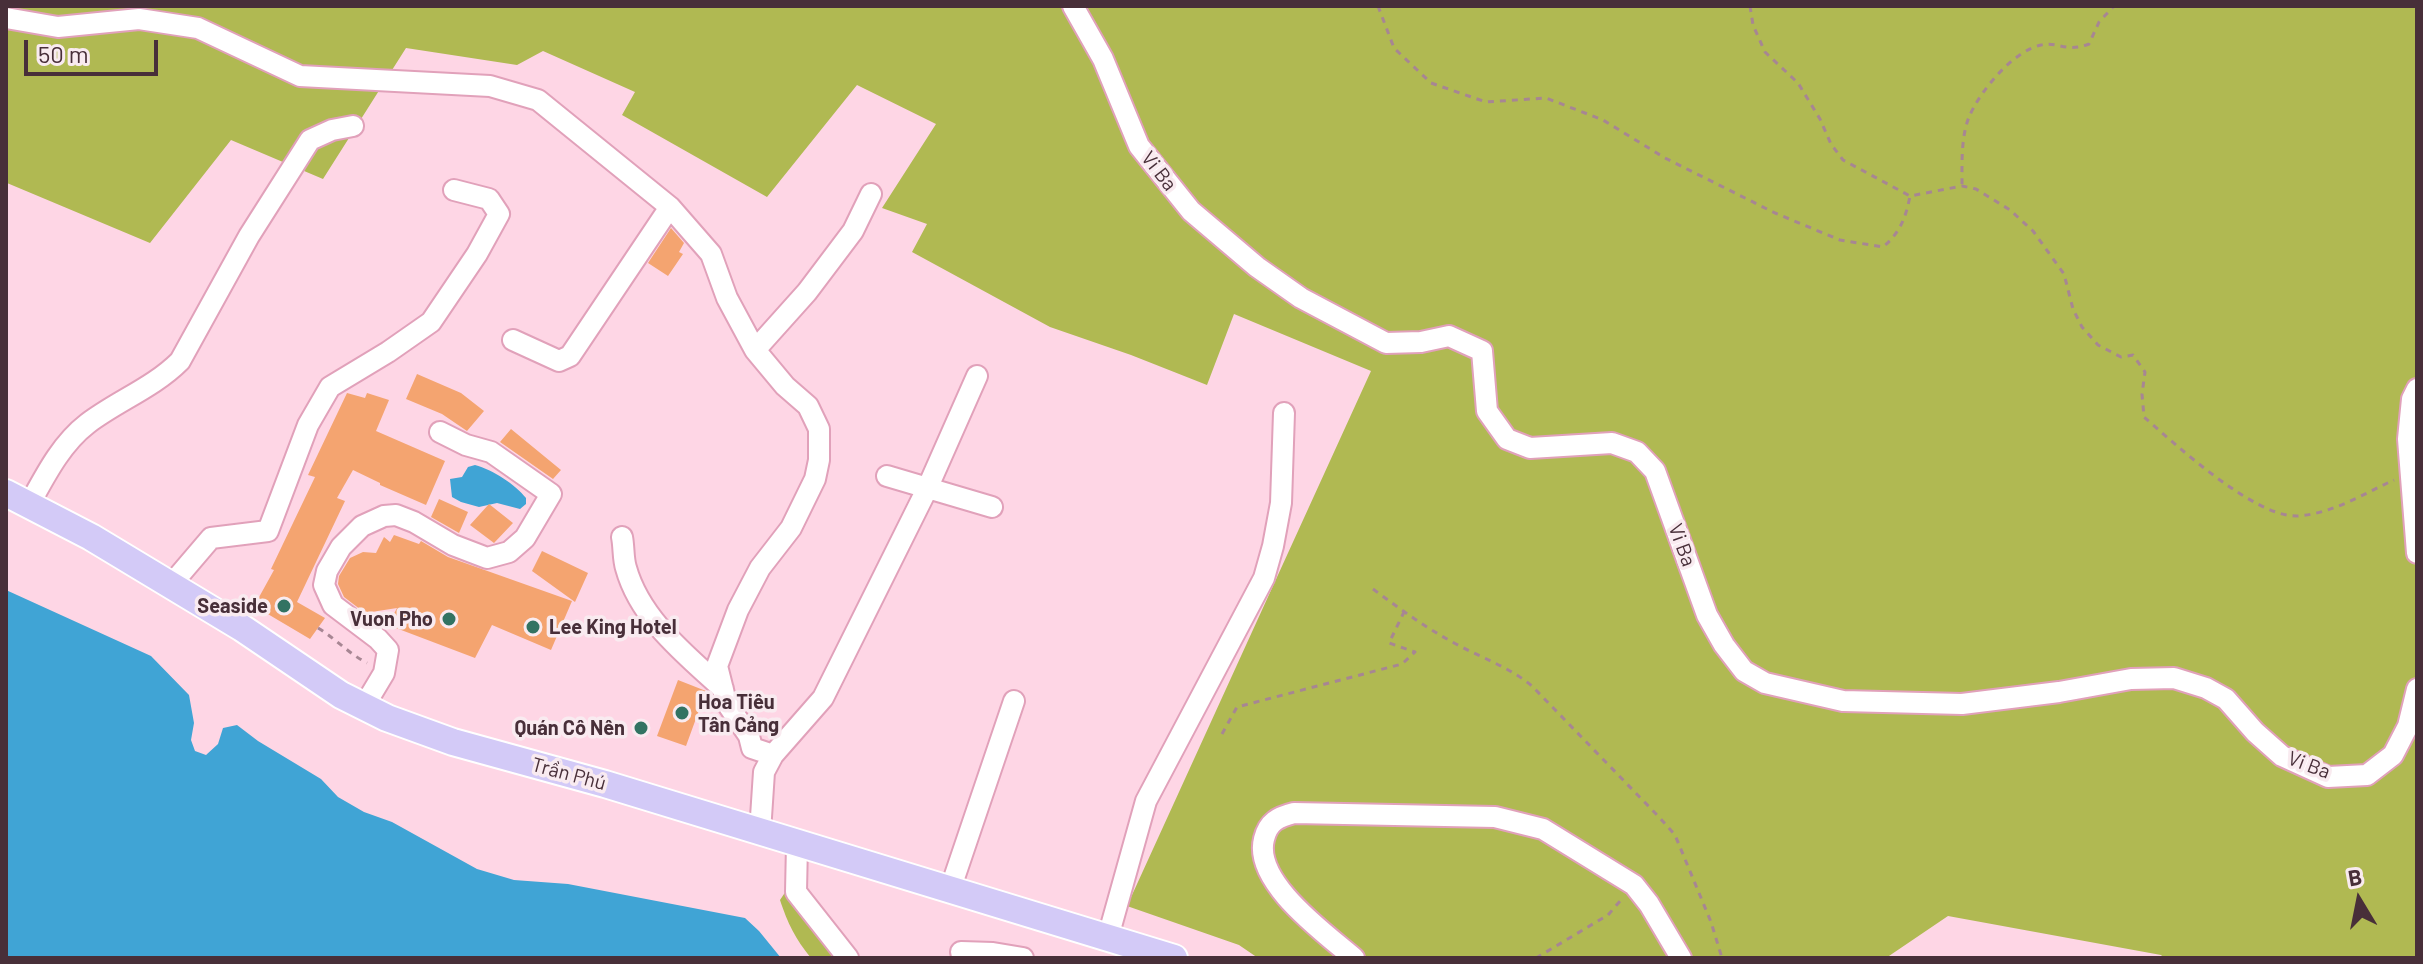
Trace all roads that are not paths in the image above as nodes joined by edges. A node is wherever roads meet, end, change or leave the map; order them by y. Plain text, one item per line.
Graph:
1 (1073, 6) edge
2 (6, 18) edge
3 (353, 126) dead end
4 (454, 190) dead end
5 (871, 194) dead end
6 (670, 207) junction
7 (513, 340) dead end
8 (755, 350) junction
9 (977, 376) dead end
10 (2417, 389) edge
11 (1284, 413) dead end
12 (440, 432) dead end
13 (887, 476) dead end
14 (927, 489) junction
15 (18, 499) edge
16 (992, 507) dead end
17 (622, 537) dead end
18 (2417, 553) edge
19 (170, 586) junction
20 (723, 689) junction
21 (2417, 689) edge
22 (1014, 701) dead end
23 (363, 708) junction
24 (773, 755) junction
25 (760, 832) junction
26 (797, 844) junction
27 (950, 890) junction
28 (1108, 937) junction
29 (961, 952) dead end
30 (1141, 953) edge
31 (848, 958) edge
32 (1023, 958) edge
33 (1174, 958) edge
34 (1354, 958) edge
35 (1681, 958) edge

1 - 21 street, Vi Ba
2 - 6 street
3 - 15 street
4 - 19 street
5 - 8 street
6 - 7 street
6 - 8 street
8 - 20 street
9 - 14 street
10 - 18 street
11 - 28 street
12 - 23 street
13 - 14 street
14 - 16 street
14 - 24 street
15 - 19 main road, Trần Phú
17 - 20 street
19 - 23 main road, Trần Phú
20 - 24 street
22 - 27 street
23 - 25 main road, Trần Phú
24 - 25 street
25 - 26 main road, Trần Phú
26 - 27 main road, Trần Phú
26 - 31 street
27 - 28 main road, Trần Phú
28 - 30 main road, Trần Phú
29 - 32 street
30 - 33 main road, Trần Phú
34 - 35 street

